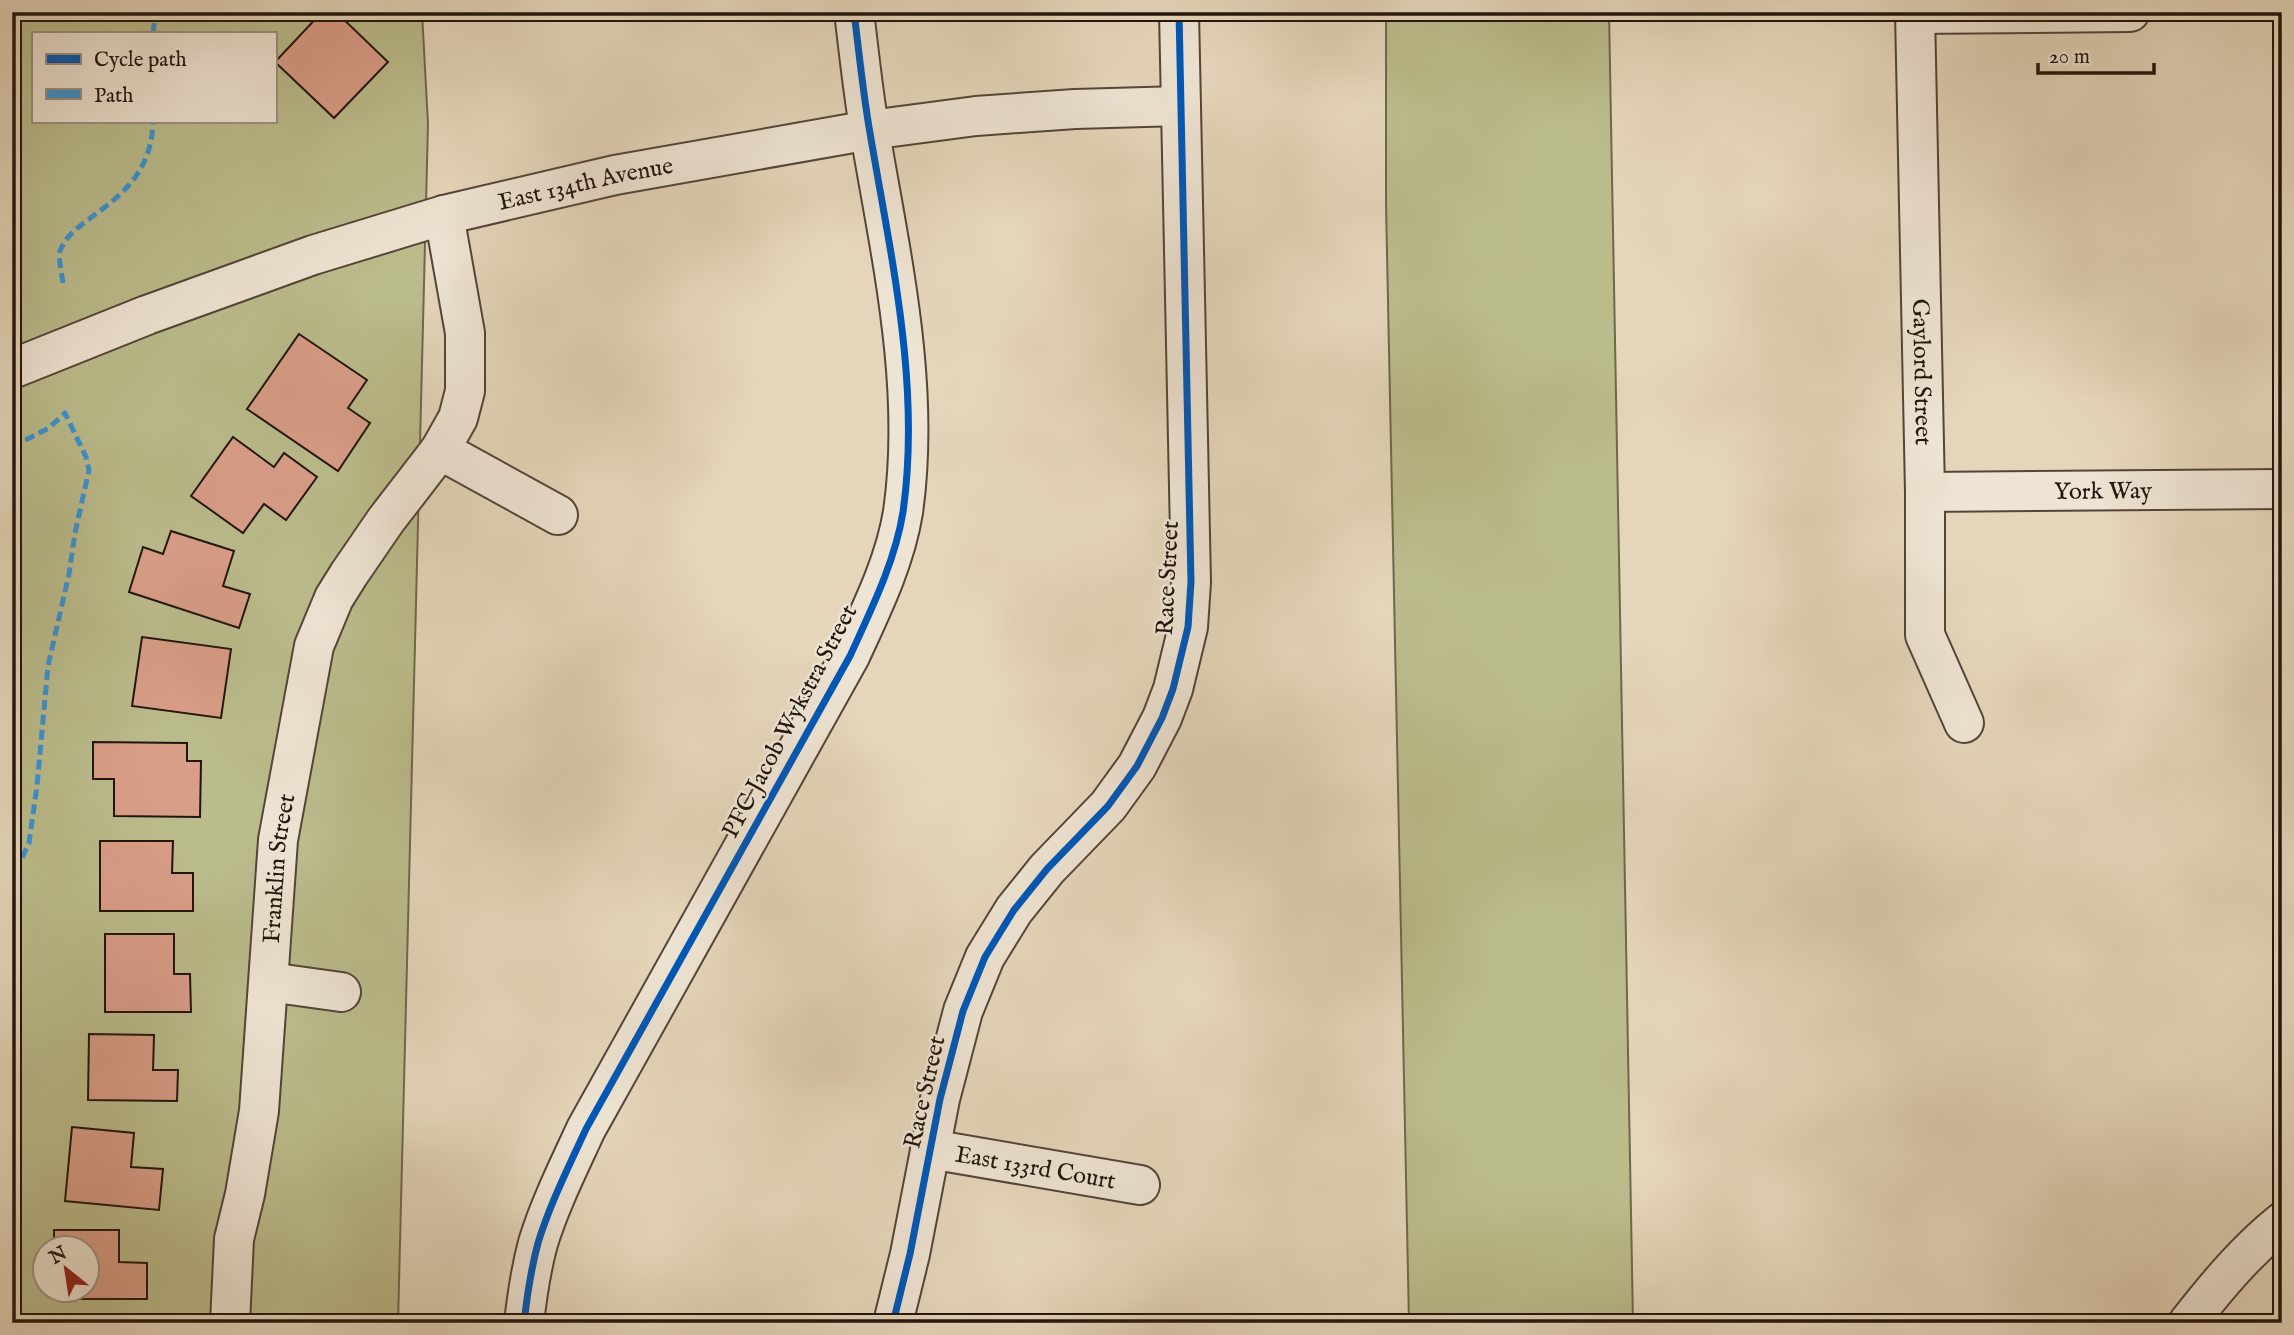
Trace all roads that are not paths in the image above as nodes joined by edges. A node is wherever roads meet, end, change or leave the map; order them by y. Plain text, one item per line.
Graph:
1 (854, 12) edge
2 (1179, 12) edge
3 (2130, 12) edge
4 (1915, 13) edge
5 (1181, 106) junction
6 (870, 130) junction
7 (444, 215) junction
8 (12, 369) edge
9 (440, 450) junction
10 (2282, 489) edge
11 (1925, 492) junction
12 (558, 515) dead end
13 (1964, 723) dead end
14 (269, 982) junction
15 (341, 992) dead end
16 (930, 1149) junction
17 (1140, 1185) dead end
18 (2282, 1222) edge
19 (230, 1323) edge
20 (524, 1323) edge
21 (893, 1323) edge
22 (2188, 1323) edge

1 - 6 street, PFC Jacob Wykstra Street
2 - 5 street, Race Street
3 - 4 street
4 - 11 street, Gaylord Street
5 - 6 street, East 134th Avenue
5 - 16 street, Race Street
6 - 7 street, East 134th Avenue
6 - 20 street, PFC Jacob Wykstra Street
7 - 8 street, East 134th Avenue
7 - 9 street, Franklin Street
9 - 12 street
9 - 14 street, Franklin Street
10 - 11 street, York Way
11 - 13 street, Gaylord Street
14 - 15 street
14 - 19 street, Franklin Street
16 - 17 street, East 133rd Court
16 - 21 street, Race Street
18 - 22 street

